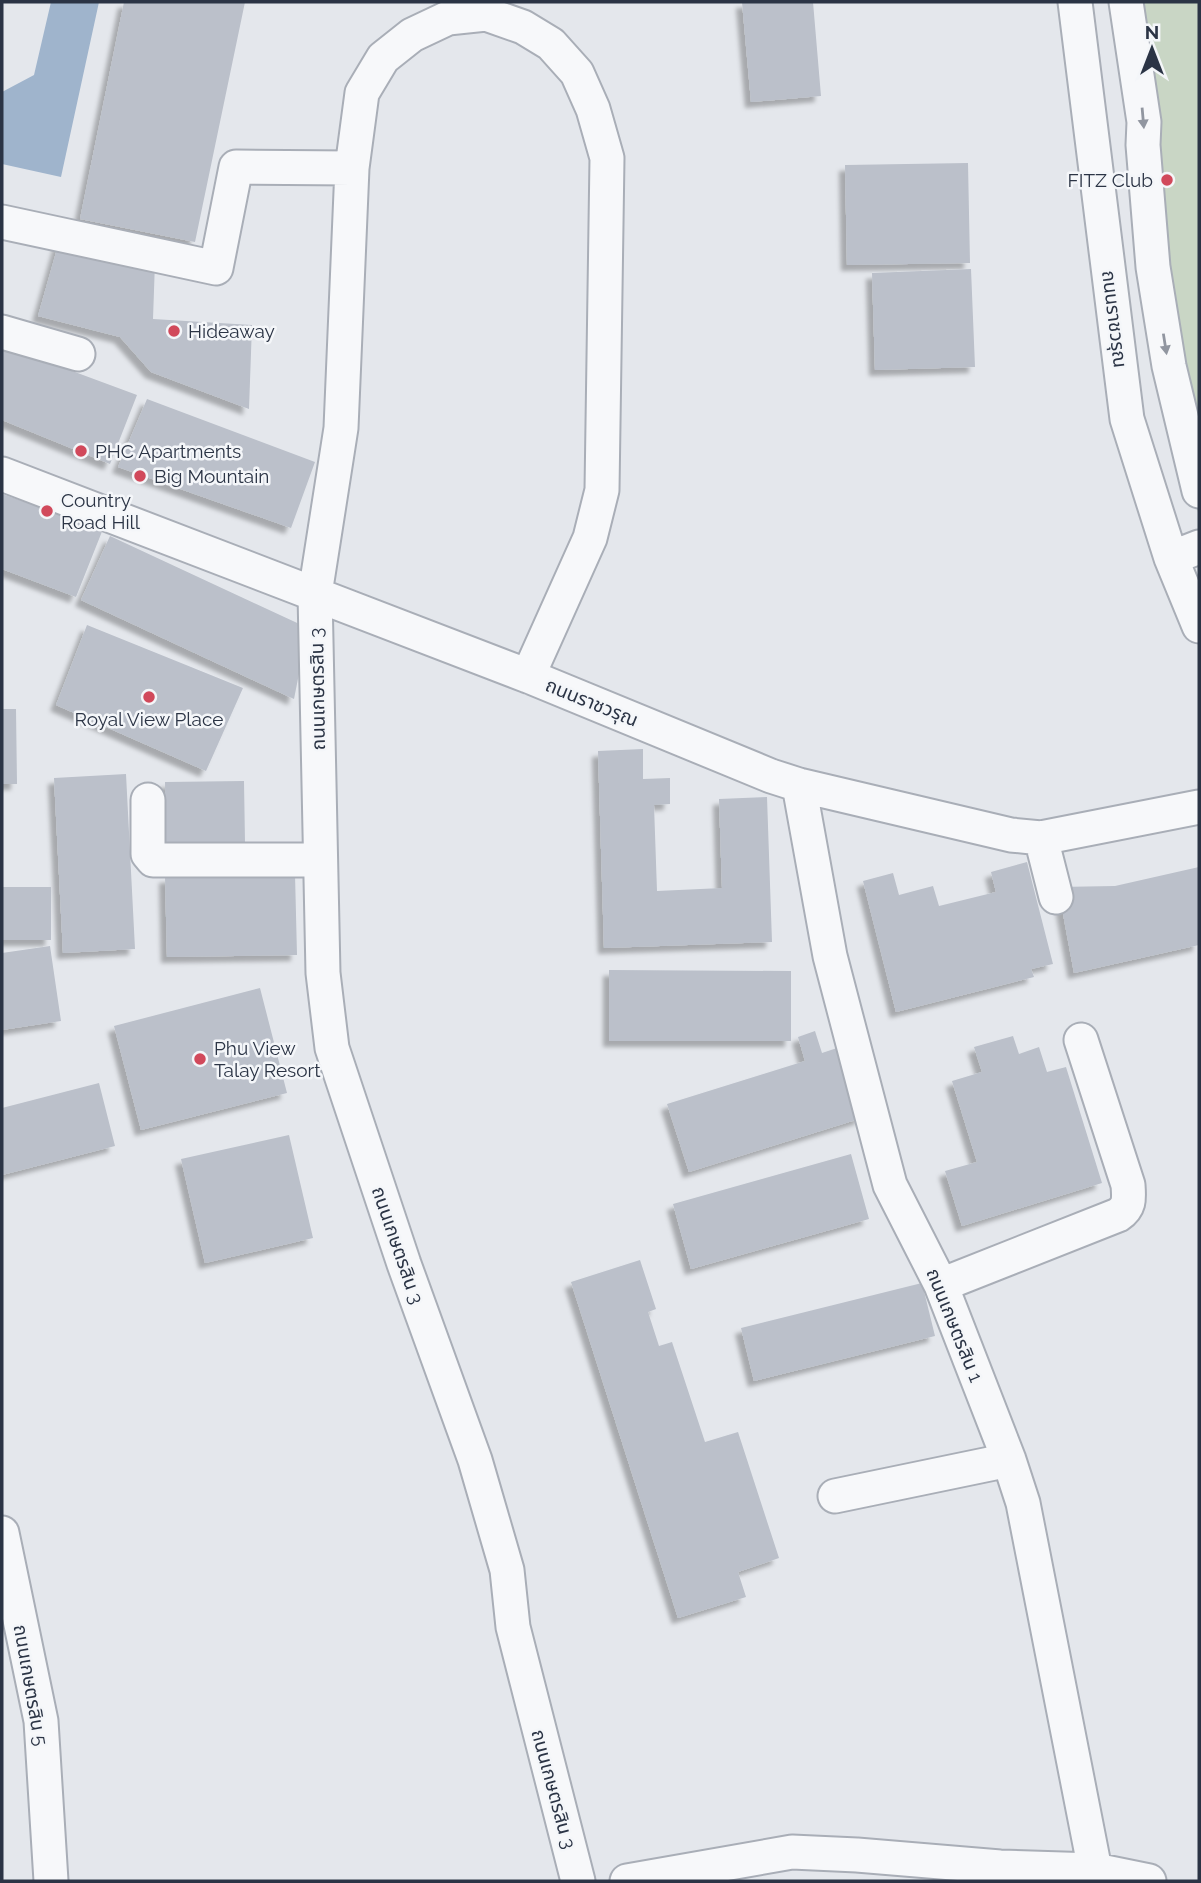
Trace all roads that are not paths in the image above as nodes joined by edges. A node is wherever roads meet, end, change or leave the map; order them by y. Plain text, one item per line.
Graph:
1 (1075, 2) edge
2 (1126, 2) edge
3 (352, 168) junction
4 (2, 222) edge
5 (2, 332) edge
6 (79, 354) dead end
7 (2, 474) edge
8 (1199, 491) edge
9 (1185, 552) edge
10 (315, 594) junction
11 (1199, 626) edge
12 (528, 676) junction
13 (799, 785) junction
14 (149, 800) dead end
15 (1199, 807) edge
16 (1041, 838) junction
17 (319, 860) junction
18 (1056, 897) dead end
19 (1081, 1040) dead end
20 (941, 1285) junction
21 (1009, 1460) junction
22 (835, 1496) dead end
23 (2, 1533) edge
24 (1095, 1870) junction
25 (51, 1881) edge
26 (578, 1881) edge
27 (627, 1881) edge
28 (1149, 1881) edge

1 - 9 street, ถนนราชวรุณ
2 -> 8 street
3 - 4 street
3 - 10 street, ถนนเกษตรสิน 3
3 - 12 street, ถนนเกษตรสิน 3
5 - 6 street
7 - 10 street, ถนนราชวรุณ
9 - 11 street, ถนนราชวรุณ
10 - 12 street, ถนนราชวรุณ
10 - 17 street, ถนนเกษตรสิน 3
12 - 13 street, ถนนราชวรุณ
13 - 16 street, ถนนราชวรุณ
13 - 20 street, ถนนเกษตรสิน 1
14 - 17 street
15 - 16 street, ถนนราชวรุณ
16 - 18 street
17 - 26 street, ถนนเกษตรสิน 3
19 - 20 street
20 - 21 street, ถนนเกษตรสิน 1
21 - 22 street
21 - 24 street, ถนนเกษตรสิน 1
23 - 25 street, ถนนเกษตรสิน 5
24 - 27 street
24 - 28 street

